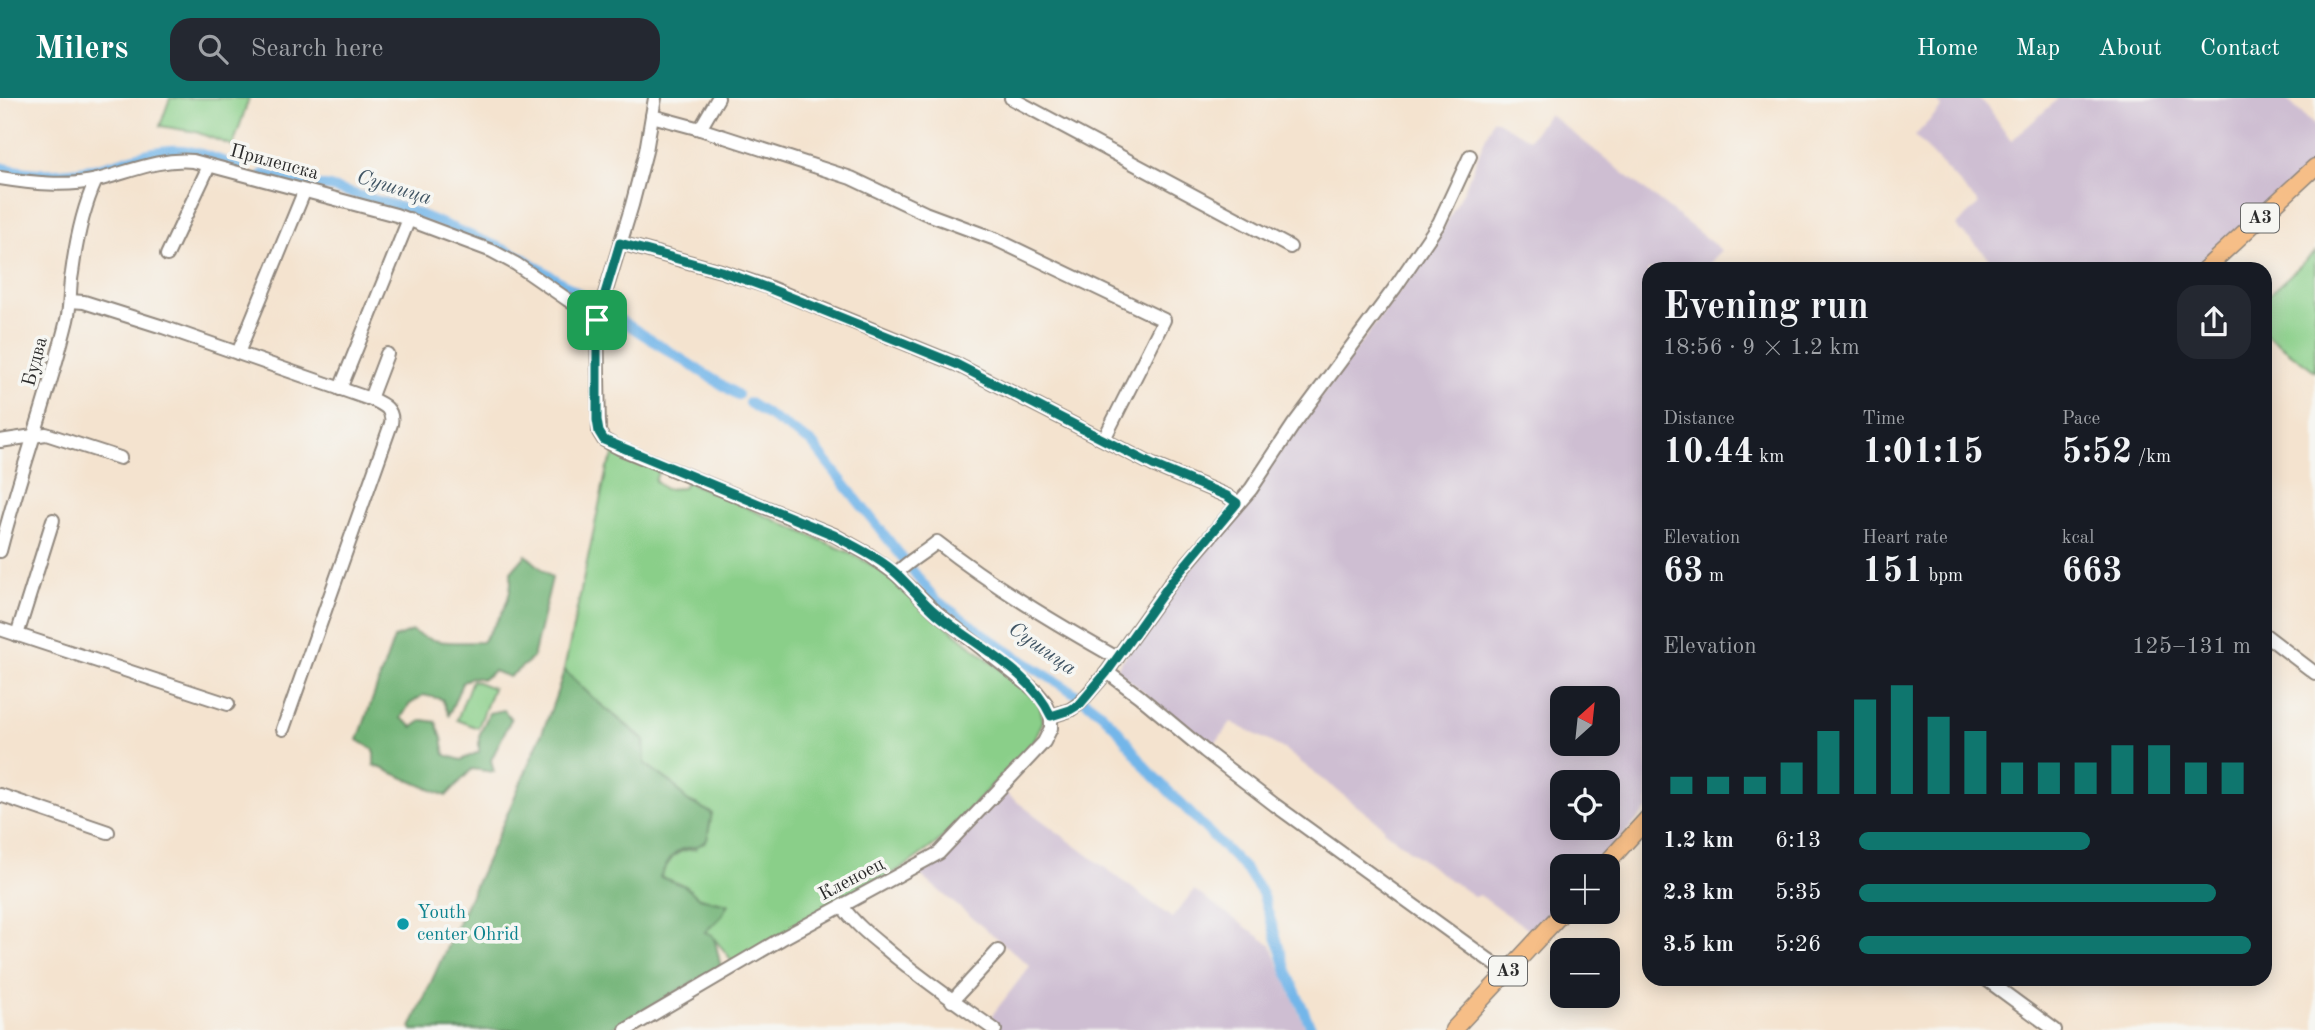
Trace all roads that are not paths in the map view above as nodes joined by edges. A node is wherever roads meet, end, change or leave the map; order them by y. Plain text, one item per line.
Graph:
1 (655, 98) edge
2 (718, 98) edge
3 (1011, 98) edge
4 (652, 116) junction
5 (700, 129) junction
6 (1470, 156) dead end
7 (209, 166) junction
8 (2315, 167) edge
9 (0, 177) edge
10 (96, 180) junction
11 (304, 192) junction
12 (409, 219) junction
13 (620, 243) junction
14 (1290, 247) dead end
15 (167, 255) dead end
16 (2213, 262) edge
17 (70, 301) junction
18 (597, 320) junction
19 (238, 353) junction
20 (387, 354) dead end
21 (340, 388) junction
22 (369, 398) junction
23 (34, 435) junction
24 (1104, 439) junction
25 (0, 441) edge
26 (120, 458) dead end
27 (1237, 503) junction
28 (52, 520) dead end
29 (0, 551) edge
30 (904, 565) junction
31 (0, 629) edge
32 (17, 635) junction
33 (2272, 640) edge
34 (1117, 658) junction
35 (1107, 672) junction
36 (2315, 673) edge
37 (228, 704) dead end
38 (1051, 716) junction
39 (283, 729) dead end
40 (0, 795) edge
41 (1642, 825) edge
42 (108, 832) dead end
43 (1615, 854) edge
44 (842, 906) junction
45 (1552, 924) edge
46 (998, 951) dead end
47 (1507, 973) junction
48 (1995, 986) edge
49 (952, 1001) junction
50 (625, 1030) edge
51 (995, 1030) edge
52 (1453, 1030) edge
53 (2055, 1030) edge

1 - 4 street
2 - 5 street
3 - 14 street
4 - 5 street
4 - 13 street
5 - 24 street
6 - 27 street
7 - 10 street, Прилепска
7 - 11 street, Прилепска
7 - 15 street
8 - 16 main road, A3
9 - 10 street, Прилепска
10 - 17 street, Будва
11 - 12 street, Прилепска
11 - 19 street
12 - 18 street, Прилепска
12 - 21 street
13 - 18 street
13 - 24 street
17 - 19 street
17 - 23 street, Будва
18 - 30 street
19 - 21 street
20 - 22 street
21 - 22 street
22 - 39 street
23 - 25 street
23 - 26 street
23 - 29 street, Будва
24 - 27 street
27 - 34 street
28 - 32 street
30 - 34 street
30 - 38 street
31 - 32 street
32 - 37 street
33 - 36 street
34 - 35 street
35 - 38 street
35 - 47 street
38 - 44 street, Кленоец
40 - 42 street
41 - 43 main road
44 - 49 street
44 - 50 street, Кленоец
45 - 47 main road, A3
46 - 49 street
47 - 52 main road, A3
48 - 53 street
49 - 51 street

